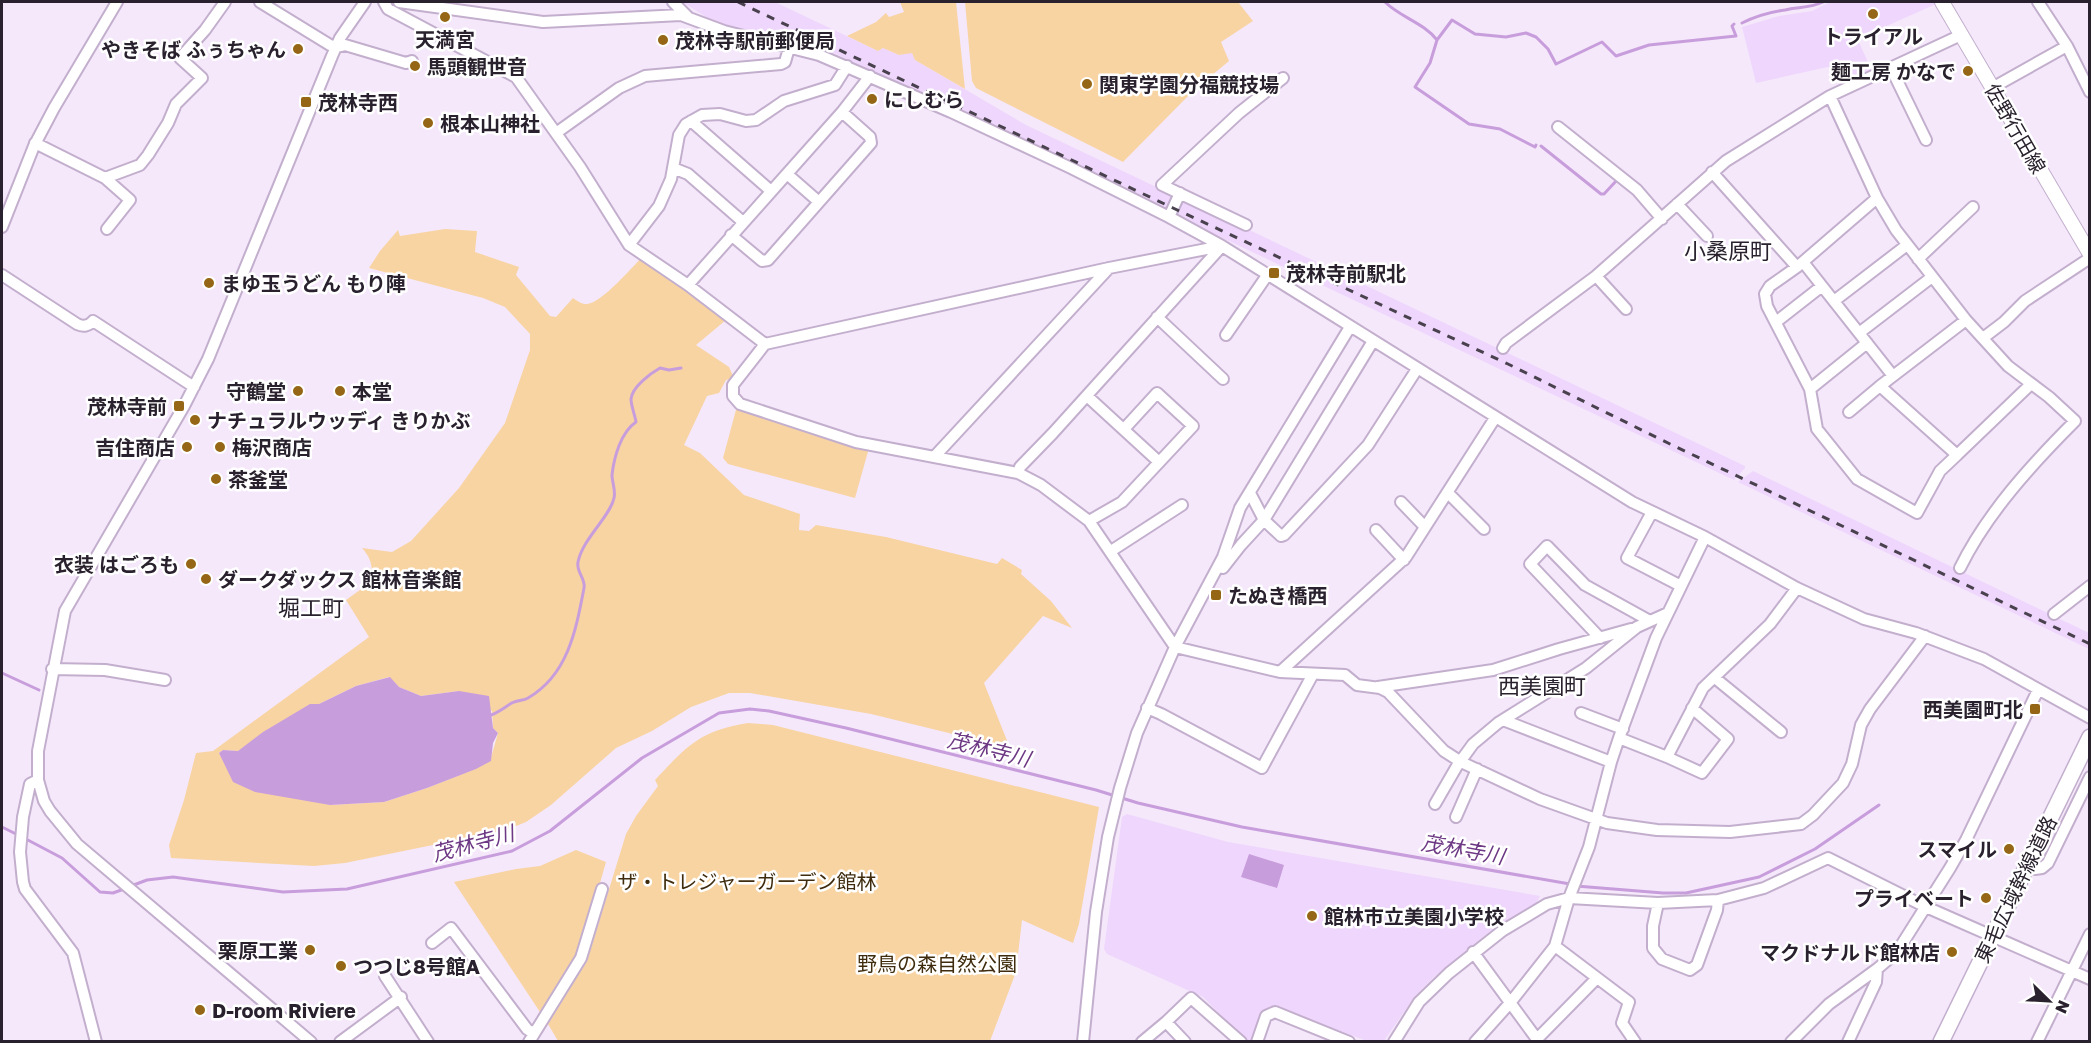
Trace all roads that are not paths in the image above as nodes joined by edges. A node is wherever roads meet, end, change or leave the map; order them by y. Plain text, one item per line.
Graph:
1 (117, 2) edge
2 (225, 2) edge
3 (260, 2) edge
4 (365, 2) edge
5 (384, 2) edge
6 (399, 2) edge
7 (673, 2) edge
8 (1942, 2) edge
9 (2038, 2) edge
10 (688, 17) junction
11 (1961, 35) junction
12 (2067, 46) junction
13 (336, 47) junction
14 (789, 48) junction
15 (412, 62) dead end
16 (847, 66) junction
17 (1891, 68) junction
18 (870, 76) junction
19 (1283, 78) dead end
20 (1992, 88) junction
21 (2090, 92) edge
22 (1830, 96) junction
23 (842, 112) junction
24 (691, 121) junction
25 (1558, 127) dead end
26 (556, 133) junction
27 (1926, 140) dead end
28 (35, 143) junction
29 (673, 168) junction
30 (1712, 172) junction
31 (787, 174) junction
32 (105, 178) junction
33 (771, 191) junction
34 (1179, 193) junction
35 (1876, 198) junction
36 (819, 202) junction
37 (1677, 204) junction
38 (1973, 207) dead end
39 (1169, 217) junction
40 (1662, 219) junction
41 (743, 222) junction
42 (1246, 225) dead end
43 (2, 227) edge
44 (107, 229) dead end
45 (731, 236) junction
46 (1707, 236) dead end
47 (629, 245) junction
48 (1907, 245) junction
49 (1222, 246) junction
50 (2088, 250) edge
51 (1918, 259) junction
52 (1800, 265) junction
53 (1109, 268) junction
54 (1268, 274) junction
55 (2, 275) edge
56 (1596, 276) junction
57 (1932, 277) junction
58 (688, 285) junction
59 (1822, 286) junction
60 (1834, 301) junction
61 (1626, 309) dead end
62 (1157, 317) junction
63 (1966, 320) junction
64 (1776, 322) junction
65 (1350, 327) junction
66 (1859, 333) junction
67 (1226, 335) dead end
68 (1983, 338) junction
69 (1373, 341) junction
70 (1867, 343) junction
71 (765, 344) junction
72 (1503, 348) dead end
73 (1417, 369) junction
74 (1893, 376) junction
75 (1223, 379) dead end
76 (2031, 384) junction
77 (1880, 386) junction
78 (194, 387) junction
79 (1810, 389) junction
80 (1087, 396) junction
81 (1849, 412) dead end
82 (1495, 418) junction
83 (1124, 429) junction
84 (1957, 455) junction
85 (935, 456) junction
86 (1159, 462) junction
87 (1018, 473) junction
88 (1250, 493) junction
89 (1448, 493) junction
90 (1401, 502) dead end
91 (1182, 505) dead end
92 (1652, 512) junction
93 (1264, 520) junction
94 (1089, 521) junction
95 (1425, 527) junction
96 (1484, 529) dead end
97 (1376, 530) dead end
98 (1705, 537) junction
99 (1111, 551) junction
100 (1404, 560) junction
101 (1960, 568) dead end
102 (1209, 586) junction
103 (1682, 586) junction
104 (2090, 586) edge
105 (1797, 588) junction
106 (1668, 613) junction
107 (2054, 614) dead end
108 (1650, 621) junction
109 (1637, 627) junction
110 (1925, 636) junction
111 (1600, 638) junction
112 (1175, 647) junction
113 (52, 669) junction
114 (1280, 672) junction
115 (1313, 674) junction
116 (1715, 678) junction
117 (165, 680) dead end
118 (1380, 688) junction
119 (2038, 690) junction
120 (1147, 708) junction
121 (1692, 708) junction
122 (1581, 713) dead end
123 (2090, 718) edge
124 (1503, 720) junction
125 (2090, 723) edge
126 (1781, 732) dead end
127 (1621, 734) junction
128 (2090, 737) edge
129 (1667, 757) junction
130 (2090, 758) edge
131 (1461, 762) junction
132 (1611, 762) junction
133 (1477, 769) junction
134 (2090, 777) edge
135 (38, 780) junction
136 (1435, 804) dead end
137 (1456, 817) dead end
138 (1596, 819) junction
139 (2054, 820) junction
140 (2029, 871) junction
141 (602, 889) dead end
142 (1570, 895) junction
143 (1718, 900) junction
144 (1658, 903) junction
145 (1926, 907) junction
146 (2090, 934) edge
147 (1997, 938) junction
148 (432, 943) dead end
149 (1556, 946) junction
150 (1473, 952) junction
151 (1877, 969) junction
152 (2072, 971) junction
153 (385, 976) dead end
154 (1597, 978) junction
155 (2090, 979) edge
156 (401, 998) junction
157 (1510, 1003) junction
158 (1166, 1022) junction
159 (1321, 1036) edge
160 (530, 1037) edge
161 (1538, 1040) edge
162 (95, 1041) edge
163 (311, 1041) edge
164 (340, 1041) edge
165 (428, 1041) edge
166 (1083, 1041) edge
167 (1142, 1041) edge
168 (1185, 1041) edge
169 (1241, 1041) edge
170 (1257, 1041) edge
171 (1348, 1041) edge
172 (1394, 1041) edge
173 (1475, 1041) edge
174 (1635, 1041) edge
175 (1791, 1041) edge
176 (1848, 1041) edge
177 (1941, 1041) edge
178 (1951, 1041) edge
179 (2037, 1041) edge

1 - 28 street
2 - 32 street
3 - 13 street
4 - 13 street
5 - 26 street
6 - 10 street
7 - 10 street
8 - 11 main road, 佐野行田線
9 - 12 street
10 - 14 street
11 - 17 street
11 - 20 main road, 佐野行田線
12 - 20 street
12 - 21 street
13 - 15 street
13 - 78 street
14 - 16 street
14 - 26 street
16 - 18 street
16 - 24 street
17 - 22 street
17 - 27 street
18 - 23 street
18 - 39 street
19 - 34 street
20 - 50 main road, 佐野行田線
22 - 30 street
22 - 35 street
23 - 31 street
23 - 36 street
24 - 29 street
24 - 33 street
25 - 40 street
26 - 47 street
28 - 32 street
28 - 43 street
29 - 41 street
29 - 47 street
30 - 37 street
30 - 52 street
31 - 33 street
31 - 36 street
32 - 44 street
33 - 41 street
34 - 39 street
34 - 42 street
35 - 48 street
35 - 52 street
36 - 45 street
37 - 40 street
37 - 46 street
38 - 51 street
39 - 49 street
40 - 56 street
41 - 45 street
45 - 58 street
47 - 58 street
48 - 51 street
48 - 60 street
49 - 53 street
49 - 54 street
49 - 62 street
50 - 68 street
51 - 57 street
52 - 59 street
52 - 64 street
53 - 71 street
53 - 85 street
54 - 65 street
54 - 67 street
55 - 78 street
56 - 61 street
56 - 72 street
57 - 63 street
57 - 66 street
58 - 71 street
59 - 60 street
59 - 64 street
60 - 66 street
62 - 75 street
62 - 80 street
63 - 68 street
63 - 74 street
64 - 79 street
65 - 69 street
65 - 88 street
66 - 70 street
68 - 76 street
69 - 73 street
69 - 93 street
70 - 74 street
70 - 79 street
71 - 85 street
73 - 82 street
73 - 93 street
74 - 77 street
76 - 84 street
76 - 101 street
77 - 81 street
77 - 84 street
78 - 113 street
79 - 84 street
80 - 83 street
80 - 87 street
82 - 89 street
82 - 92 street
83 - 86 street
83 - 86 street
85 - 87 street
86 - 94 street
87 - 94 street
88 - 93 street
88 - 102 street
89 - 95 street
89 - 96 street
90 - 95 street
91 - 99 street
92 - 98 street
92 - 103 street
93 - 102 street
94 - 99 street
95 - 100 street
97 - 100 street
98 - 103 street
98 - 105 street
99 - 112 street
100 - 114 street
102 - 112 street
103 - 106 street
104 - 107 street
105 - 110 street
105 - 116 street
106 - 108 street
106 - 127 street
108 - 109 street
108 - 111 street
109 - 111 street
109 - 124 street
110 - 119 street
110 - 138 street
111 - 118 street
112 - 114 street
112 - 120 street
113 - 117 street
113 - 135 street
114 - 115 street
115 - 118 street
115 - 120 street
116 - 121 street
116 - 126 street
118 - 131 street
119 - 123 street
119 - 145 street
120 - 166 street
121 - 129 street
121 - 129 street
122 - 127 street
124 - 131 street
124 - 132 street
125 - 140 street
127 - 129 street
127 - 132 street
128 - 139 highway, 東毛広域幹線道路
130 - 139 highway, 東毛広域幹線道路
131 - 133 street
131 - 136 street
132 - 138 street
133 - 137 street
133 - 138 street
134 - 140 street
135 - 162 street
135 - 163 street
138 - 142 street
139 - 140 highway, 東毛広域幹線道路
140 - 147 highway, 東毛広域幹線道路
141 - 160 street
142 - 144 street
142 - 149 street
142 - 150 street
143 - 144 street
143 - 144 street
143 - 145 street
145 - 147 street
145 - 151 street
146 - 152 street
147 - 152 street
147 - 177 highway, 東毛広域幹線道路
147 - 178 highway, 東毛広域幹線道路
148 - 160 street
149 - 154 street
149 - 157 street
150 - 157 street
150 - 172 street
151 - 175 street
151 - 176 street
152 - 155 street
152 - 179 street
153 - 156 street
154 - 161 street
154 - 174 street
156 - 164 street
156 - 165 street
157 - 161 street
157 - 173 street
158 - 167 street
158 - 168 street
158 - 169 street
159 - 170 street
159 - 171 street

